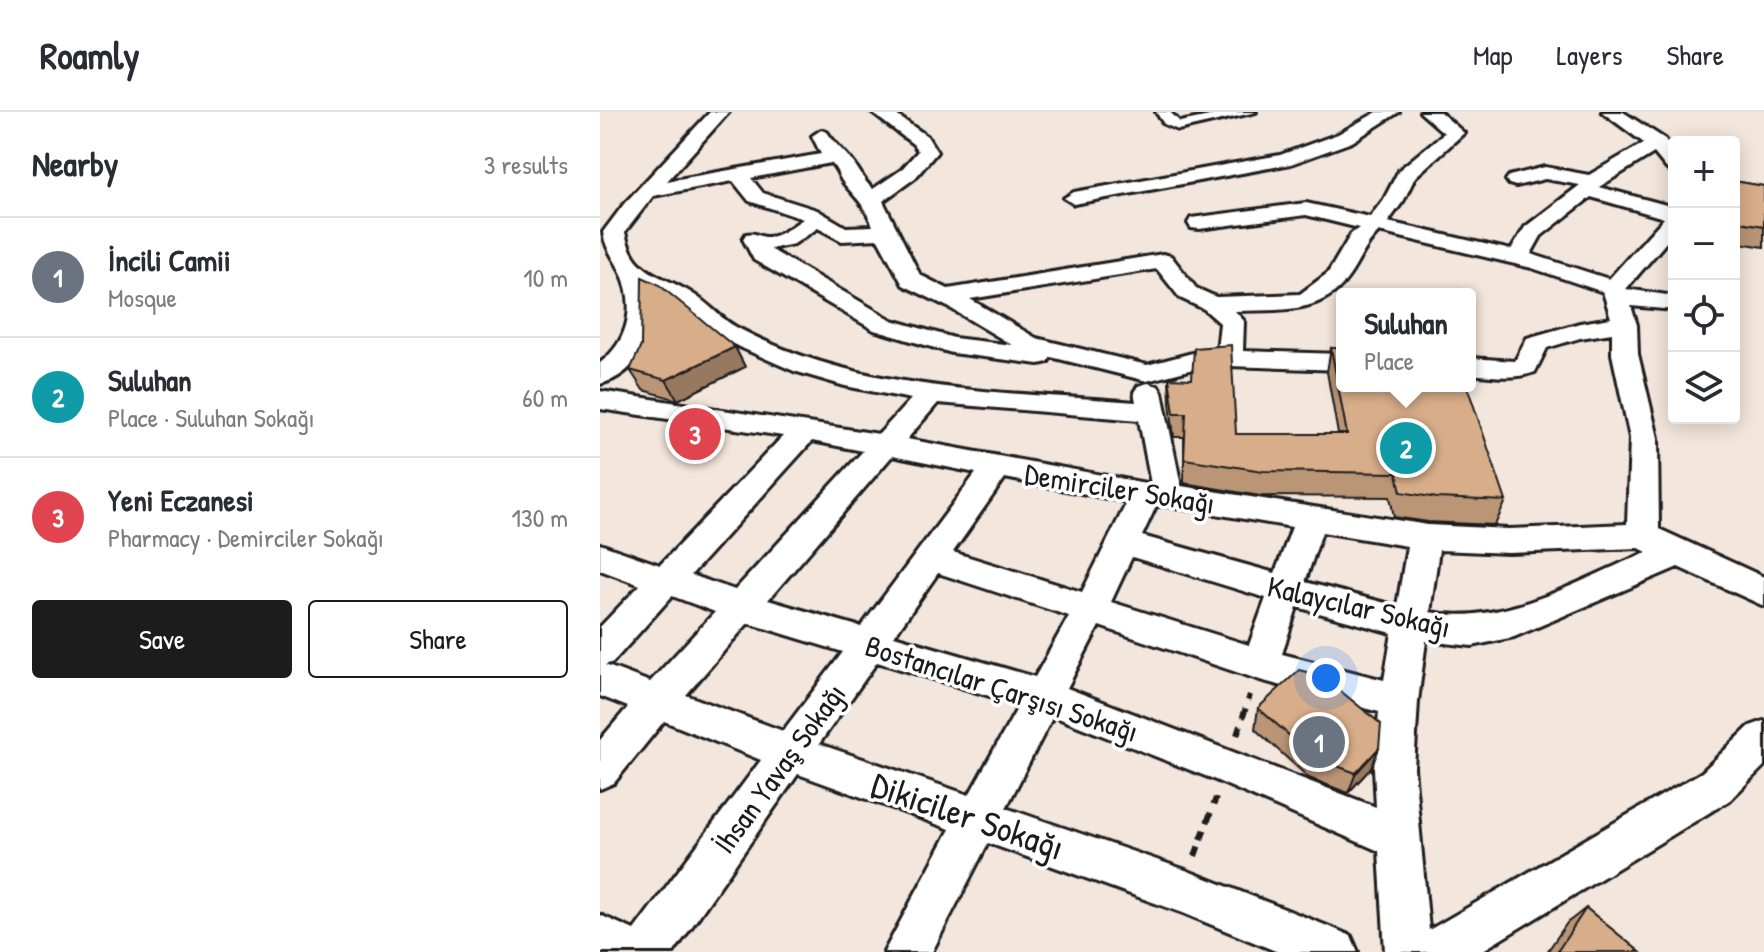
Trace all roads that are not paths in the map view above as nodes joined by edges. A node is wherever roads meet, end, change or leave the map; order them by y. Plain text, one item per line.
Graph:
1 (742, 112) edge
2 (880, 112) edge
3 (1163, 112) edge
4 (1249, 112) edge
5 (1390, 112) edge
6 (1429, 112) edge
7 (1611, 112) edge
8 (717, 116) edge
9 (1649, 128) edge
10 (821, 136) dead end
11 (1668, 156) edge
12 (835, 157) junction
13 (740, 174) junction
14 (1516, 180) dead end
15 (1589, 186) junction
16 (647, 191) junction
17 (1074, 198) dead end
18 (872, 199) junction
19 (1668, 215) edge
20 (818, 219) junction
21 (1199, 223) dead end
22 (1668, 225) edge
23 (1374, 226) junction
24 (887, 232) junction
25 (1517, 258) junction
26 (633, 273) junction
27 (1616, 292) junction
28 (946, 296) junction
29 (1668, 302) edge
30 (1213, 304) junction
31 (1625, 325) junction
32 (1228, 358) junction
33 (1094, 359) junction
34 (1336, 362) edge
35 (1476, 366) edge
36 (1147, 373) junction
37 (600, 376) edge
38 (600, 386) edge
39 (931, 394) junction
40 (600, 397) edge
41 (1151, 412) junction
42 (806, 430) junction
43 (887, 445) junction
44 (997, 467) junction
45 (1157, 495) junction
46 (1310, 520) junction
47 (1425, 536) junction
48 (1643, 536) junction
49 (1125, 543) junction
50 (1680, 552) junction
51 (600, 557) edge
52 (931, 558) junction
53 (668, 581) junction
54 (1284, 591) junction
55 (1764, 592) edge
56 (742, 607) junction
57 (1091, 608) junction
58 (1412, 623) junction
59 (869, 644) junction
60 (600, 651) edge
61 (1260, 664) junction
62 (600, 679) edge
63 (1044, 696) junction
64 (1399, 701) junction
65 (655, 703) junction
66 (1764, 739) edge
67 (791, 753) junction
68 (600, 770) edge
69 (979, 819) junction
70 (1397, 837) junction
71 (600, 938) edge
72 (631, 952) edge
73 (646, 952) edge
74 (907, 952) edge
75 (1335, 952) edge
76 (1408, 952) edge
77 (1436, 952) edge

1 - 8 street
2 - 18 street
3 - 4 street
5 - 17 street
6 - 23 street
7 - 9 street
8 - 16 street
9 - 11 street
9 - 15 street
10 - 12 street
12 - 13 street
12 - 18 street
13 - 16 street
13 - 20 street
14 - 15 street
15 - 19 street
15 - 25 street
16 - 26 street
18 - 24 street
20 - 24 street
20 - 33 street
21 - 23 street
22 - 27 street
23 - 25 street
23 - 30 street
24 - 28 street
25 - 27 street
26 - 37 street
26 - 39 street
27 - 29 street
27 - 31 street
28 - 30 street
28 - 33 street
30 - 32 street
31 - 35 street
31 - 48 street
32 - 34 street
32 - 36 street
33 - 36 street
36 - 41 street
38 - 40 street
39 - 41 street
39 - 43 street
40 - 42 street, Demirciler Sokağı
41 - 45 street
42 - 43 street, Demirciler Sokağı
42 - 53 street
43 - 44 street, Demirciler Sokağı
43 - 56 street
44 - 45 street, Demirciler Sokağı
44 - 52 street, İhsan Yavaş Sokağı
45 - 46 street, Demirciler Sokağı
45 - 49 street
46 - 47 street, Demirciler Sokağı
46 - 54 street
47 - 48 street, Demirciler Sokağı
47 - 58 street
48 - 50 street
49 - 54 street, Kalaycılar Sokağı
49 - 57 street
50 - 55 street
50 - 58 street, Kalaycılar Sokağı
51 - 53 street, Bostancılar Çarşısı Sokağı
52 - 57 street
52 - 59 street, İhsan Yavaş Sokağı
53 - 56 street, Bostancılar Çarşısı Sokağı
53 - 60 street
54 - 58 street, Kalaycılar Sokağı
54 - 61 street
56 - 59 street, Bostancılar Çarşısı Sokağı
56 - 65 street
57 - 61 street
57 - 63 street
58 - 64 street
59 - 63 street, Bostancılar Çarşısı Sokağı
59 - 67 street, İhsan Yavaş Sokağı
61 - 64 street
62 - 65 street, Dikiciler Sokağı
63 - 69 street
63 - 70 street, Bostancılar Çarşısı Sokağı
64 - 70 street
65 - 67 street, Dikiciler Sokağı
65 - 68 street
66 - 77 street
67 - 69 street, Dikiciler Sokağı
67 - 73 street, İhsan Yavaş Sokağı
69 - 74 street
69 - 75 street, Dikiciler Sokağı
70 - 76 street
71 - 72 street

